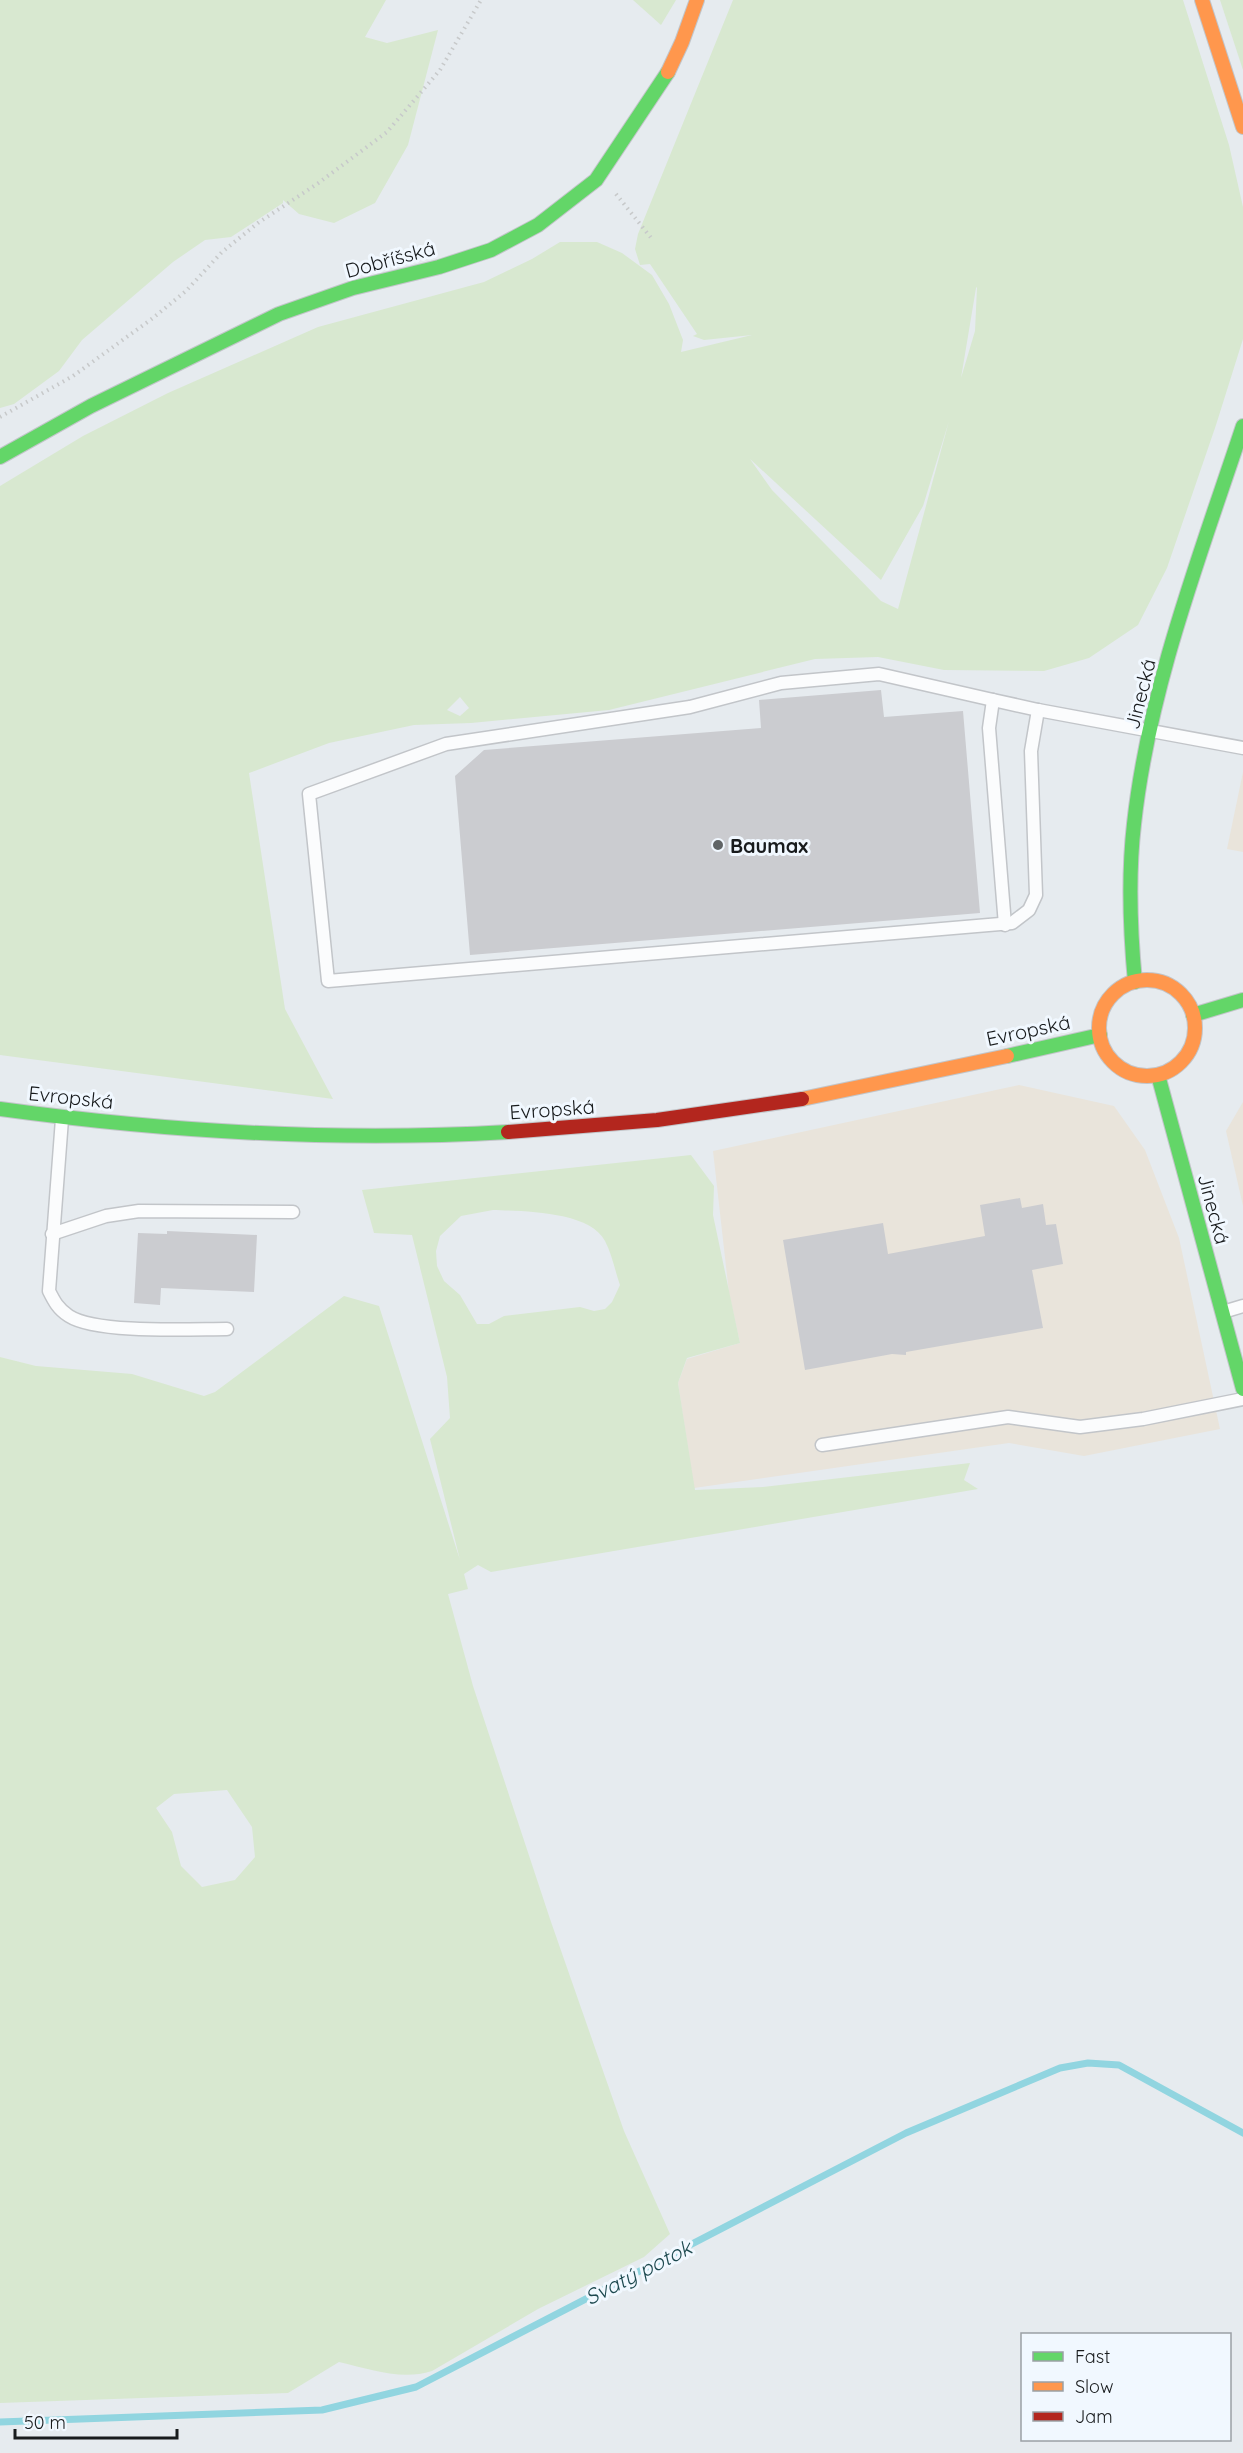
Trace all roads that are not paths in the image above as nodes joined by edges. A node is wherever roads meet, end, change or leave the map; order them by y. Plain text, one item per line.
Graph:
1 (698, 0) edge
2 (1202, 0) edge
3 (1243, 127) edge
4 (1243, 426) edge
5 (0, 457) edge
6 (993, 700) junction
7 (1038, 710) junction
8 (1150, 731) junction
9 (1243, 748) edge
10 (1005, 925) junction
11 (1135, 982) junction
12 (1243, 1000) edge
13 (1193, 1015) junction
14 (1100, 1035) junction
15 (1158, 1075) junction
16 (0, 1109) edge
17 (62, 1118) junction
18 (293, 1212) dead end
19 (52, 1234) junction
20 (1243, 1306) edge
21 (1222, 1313) junction
22 (227, 1329) dead end
23 (1243, 1389) edge
24 (1243, 1399) edge
25 (822, 1445) dead end

1 - 5 main road, Dobříšská
2 - 3 main road
4 - 8 main road, Jinecká
6 - 7 lane
6 - 10 lane
6 - 10 lane
7 - 8 lane
7 - 10 lane
8 - 9 lane
8 - 11 main road, Jinecká
11 - 13 main road
11 - 14 main road, Evropská
12 - 13 main road
13 - 15 main road
14 - 15 main road, Evropská
14 - 17 main road, Evropská
15 - 21 main road, Jinecká
16 - 17 main road, Evropská
17 - 19 lane
18 - 19 lane
19 - 22 lane
20 - 21 lane
21 - 23 main road, Jinecká
24 - 25 lane

